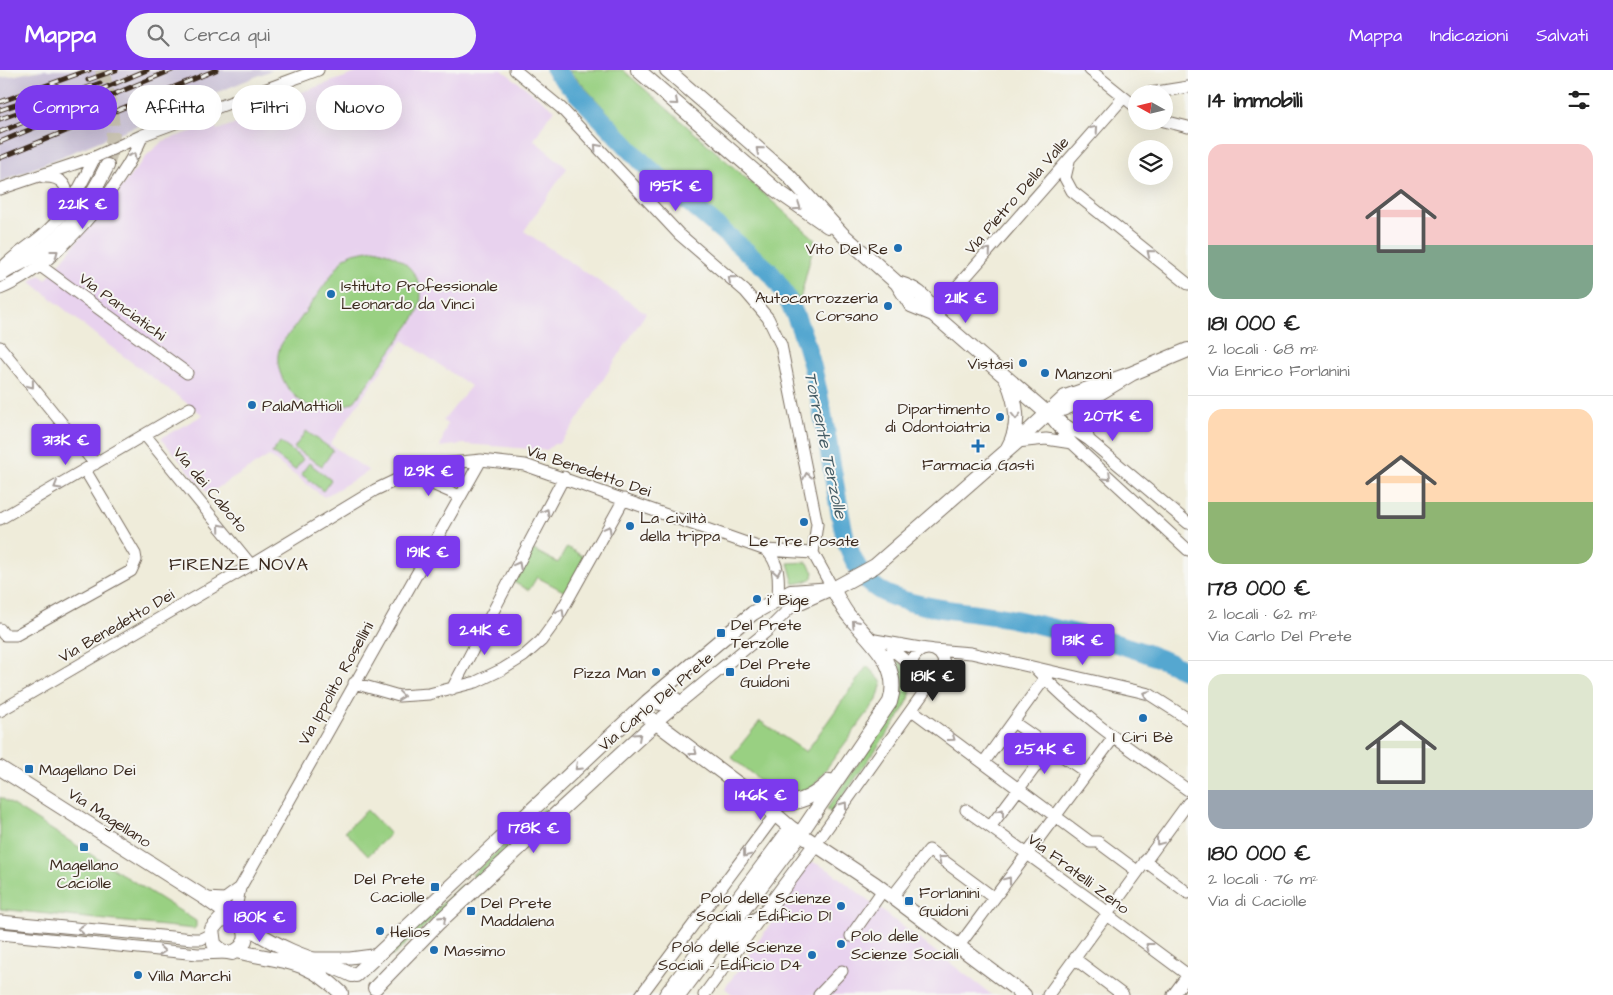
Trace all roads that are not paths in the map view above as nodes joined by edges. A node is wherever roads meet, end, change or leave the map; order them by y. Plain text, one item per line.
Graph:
1 (318, 70) edge
2 (515, 70) edge
3 (638, 70) edge
4 (667, 70) edge
5 (1090, 70) edge
6 (1188, 87) edge
7 (1173, 89) edge
8 (1128, 97) edge
9 (1123, 98) junction
10 (1128, 101) edge
11 (1173, 123) edge
12 (1188, 127) edge
13 (143, 136) junction
14 (1072, 156) junction
15 (95, 157) junction
16 (107, 166) tunnel mouth
17 (36, 177) junction
18 (0, 189) edge
19 (62, 214) junction
20 (842, 234) junction
21 (24, 262) junction
22 (39, 265) junction
23 (0, 270) edge
24 (0, 275) edge
25 (1188, 284) edge
26 (0, 285) edge
27 (0, 289) edge
28 (933, 314) junction
29 (0, 347) edge
30 (1188, 350) edge
31 (187, 373) dead end
32 (1133, 373) junction
33 (1005, 378) junction
34 (1093, 397) junction
35 (190, 408) dead end
36 (1048, 414) junction
37 (145, 435) junction
38 (1089, 440) junction
39 (1017, 442) junction
40 (1072, 444) junction
41 (1004, 454) junction
42 (481, 460) junction
43 (95, 464) junction
44 (84, 470) junction
45 (409, 474) junction
46 (564, 477) junction
47 (460, 496) junction
48 (624, 499) junction
49 (0, 519) edge
50 (1188, 524) edge
51 (1188, 550) edge
52 (770, 551) junction
53 (813, 554) junction
54 (251, 565) junction
55 (833, 589) junction
56 (775, 600) junction
57 (0, 629) edge
58 (869, 639) junction
59 (930, 650) junction
60 (884, 659) junction
61 (914, 671) junction
62 (1041, 674) junction
63 (932, 680) junction
64 (354, 683) junction
65 (452, 689) junction
66 (643, 706) junction
67 (912, 710) junction
68 (1, 712) edge
69 (1188, 719) edge
70 (654, 722) junction
71 (1013, 722) junction
72 (1114, 737) junction
73 (1051, 746) junction
74 (855, 751) junction
75 (984, 762) junction
76 (0, 768) edge
77 (1086, 773) junction
78 (1019, 788) junction
79 (1188, 790) edge
80 (750, 793) junction
81 (543, 800) junction
82 (1188, 803) edge
83 (966, 810) dead end
84 (555, 814) junction
85 (775, 815) junction
86 (1056, 816) junction
87 (990, 827) junction
88 (795, 831) junction
89 (815, 844) junction
90 (1027, 854) junction
91 (1145, 860) junction
92 (1137, 871) junction
93 (459, 878) junction
94 (240, 888) junction
95 (1188, 892) edge
96 (473, 893) junction
97 (888, 893) junction
98 (203, 897) junction
99 (994, 898) junction
100 (1106, 913) junction
101 (762, 915) junction
102 (236, 920) junction
103 (0, 921) edge
104 (213, 930) junction
105 (114, 932) junction
106 (0, 934) edge
107 (851, 936) dead end
108 (113, 946) junction
109 (958, 947) junction
110 (714, 948) junction
111 (232, 952) junction
112 (380, 954) junction
113 (310, 958) junction
114 (1075, 959) junction
115 (842, 971) dead end
116 (354, 975) junction
117 (1188, 975) edge
118 (377, 991) edge
119 (710, 993) edge
120 (341, 994) edge
121 (641, 995) edge
122 (666, 995) edge
123 (679, 995) edge
124 (819, 995) edge
125 (1024, 995) edge
126 (1048, 995) edge
127 (1123, 995) edge
128 (1173, 995) edge

1 - 13 street
53 -> 2 street
3 -> 20 main road
20 -> 4 main road
5 - 9 street
6 - 7 street
8 - 9 street
9 - 10 street
14 -> 9 street, Via Pietro Della Valle
11 - 12 street
13 - 15 street
22 -> 13 street
25 -> 14 street
28 -> 14 street, Via Pietro Della Valle
15 - 17 street
15 - 19 street
16 - 21 main road
17 - 18 street
17 - 19 street
19 - 23 street
20 - 28 main road
21 - 24 main road
21 - 26 main road
22 - 27 street
22 - 31 street, Via Panciatichi
28 - 33 main road
29 -> 43 street
30 - 32 main road
32 - 34 main road
32 - 36 main road
33 - 36 main road
33 -> 41 main road
34 - 36 main road
34 - 38 street
35 - 37 street
36 - 38 street
36 - 39 main road
36 - 40 street
37 - 43 street
54 -> 37 street, Via dei Caboto
38 - 50 street
39 - 40 street
39 - 41 main road
40 -> 51 street
41 - 55 main road
42 - 45 street, Via Benedetto Dei
42 - 46 street, Via Benedetto Dei
42 - 47 street, Via Ippolito Rosellini
43 - 44 street
44 -> 49 street
44 - 57 street
45 - 47 street
45 - 54 street, Via Benedetto Dei
46 - 48 street, Via Benedetto Dei
65 -> 46 street
47 - 64 street, Via Ippolito Rosellini
48 - 52 street, Via Benedetto Dei
65 -> 48 street
52 - 53 street, Via Benedetto Dei
52 -> 56 street
53 - 55 street
54 - 68 street, Via Benedetto Dei
55 - 56 main road, Via Carlo Del Prete
58 -> 55 main road
55 - 70 street, Via Carlo Del Prete
56 - 66 main road, Via Carlo Del Prete
58 - 59 street
58 - 60 main road
59 - 61 street
59 - 62 street
59 - 63 street
60 - 61 street
60 - 74 main road
61 - 63 street
61 - 67 street
69 -> 62 street
62 - 71 street
62 - 72 street
63 - 67 street
64 -> 65 street
64 - 94 street, Via Ippolito Rosellini
66 - 70 main road
66 -> 81 main road, Via Carlo Del Prete
67 -> 75 street
89 -> 67 street
70 -> 80 main road
84 -> 70 main road, Via Carlo Del Prete
71 - 73 street
71 - 75 street
72 - 77 street
72 - 79 street
73 - 77 street
73 - 78 street
74 - 80 main road
74 - 88 main road
75 - 78 street
76 - 98 main road, Via Magellano
77 - 86 street
78 - 86 street
87 -> 78 street
80 - 85 main road
81 - 84 street
81 - 93 main road, Via Carlo Del Prete
82 -> 91 street
83 - 87 street, Via Fratelli Zeno
84 - 96 main road, Via Carlo Del Prete
85 - 88 main road
85 -> 121 street
86 - 90 street
86 - 92 street
87 - 90 street, Via Fratelli Zeno
88 - 89 main road
88 - 110 main road
88 - 122 main road
89 - 97 main road
89 - 101 main road
99 -> 90 street
90 - 100 street, Via Fratelli Zeno
91 - 92 street
91 - 95 street
92 - 100 street
93 - 96 street
93 - 112 main road, Via Carlo Del Prete
94 - 98 street
94 - 102 street, Via Ippolito Rosellini
118 -> 96 main road, Via Carlo Del Prete
99 -> 97 street
97 - 107 street
97 - 109 main road
98 - 102 main road, Via Magellano
98 - 104 main road
99 - 109 street
100 - 114 street
117 -> 100 street, Via Fratelli Zeno
101 - 110 main road
101 - 119 street
102 - 104 main road
102 - 111 main road
102 - 113 main road, Via Magellano
105 -> 103 street
104 - 105 street
104 - 111 main road
105 - 108 street
106 - 108 street
108 -> 111 street
109 - 125 main road
110 - 123 main road
111 - 120 main road
112 - 113 street
112 - 116 main road, Via Carlo Del Prete
113 - 116 main road, Via Magellano
114 - 126 street
114 - 127 street
115 - 124 street
116 - 118 main road, Via Carlo Del Prete
116 - 120 main road, Via Carlo Del Prete
117 - 128 street

